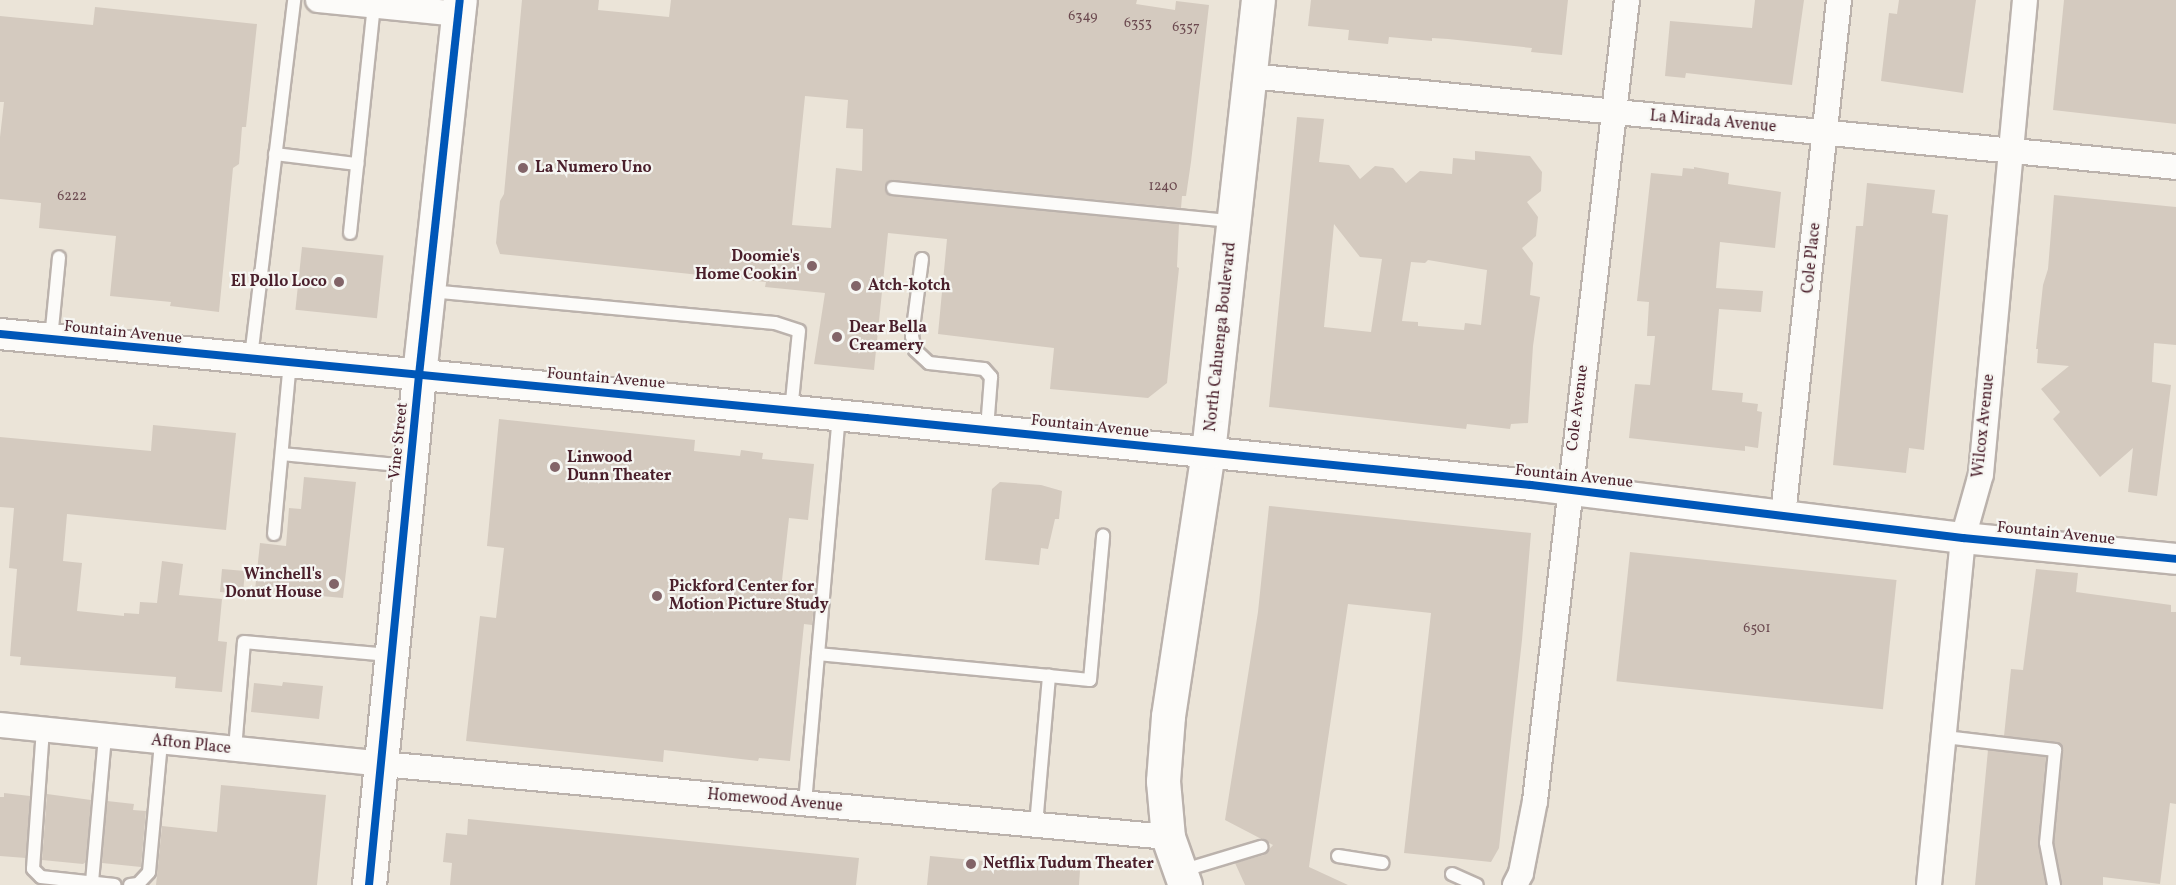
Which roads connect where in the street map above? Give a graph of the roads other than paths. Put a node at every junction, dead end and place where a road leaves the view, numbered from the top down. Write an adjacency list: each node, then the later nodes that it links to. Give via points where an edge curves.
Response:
1 (294, 0): 13 (lane)
2 (318, 0): 7 (street)
3 (1258, 0): 9 (main road, North Cahuenga Boulevard)
4 (1627, 0): 10 (street, Cole Avenue)
5 (1839, 0): 11 (street, Cole Place)
6 (2025, 0): 12 (street, Wilcox Avenue)
7 (374, 6): 8 (street); 14 (lane)
8 (459, 7): 21 (main road, Vine Street)
9 (1250, 76): 10 (street, La Mirada Avenue); 17 (main road, North Cahuenga Boulevard)
10 (1614, 111): 11 (street, La Mirada Avenue); 33 (street, Cole Avenue)
11 (1826, 133): 12 (street, La Mirada Avenue); 34 (street, Cole Place)
12 (2011, 150): 15 (street, La Mirada Avenue); 37 (street, Wilcox Avenue, via 1981,474)
13 (275, 154): 14 (lane); 24 (lane)
14 (357, 164): 18 (lane)
15 (2176, 167)
16 (893, 188): 17 (lane)
17 (1234, 222): 30 (main road, North Cahuenga Boulevard)
18 (350, 233)
19 (59, 257): 23 (lane)
20 (922, 259): 29 (lane, via 912,336 915,350 929,363 984,369 991,377)
21 (428, 291): 26 (main road, Vine Street); 27 (lane, via 775,323 799,331)
22 (0, 334): 23 (street, Fountain Avenue)
23 (51, 339): 24 (street, Fountain Avenue)
24 (251, 359): 25 (street, Fountain Avenue)
25 (290, 363): 26 (street, Fountain Avenue); 31 (lane)
26 (419, 375): 27 (street, Fountain Avenue); 32 (main road, Vine Street)
27 (791, 411): 28 (street, Fountain Avenue)
28 (839, 415): 29 (street, Fountain Avenue); 39 (lane)
29 (987, 430): 30 (street, Fountain Avenue)
30 (1208, 452): 33 (street, Fountain Avenue); 51 (main road, North Cahuenga Boulevard, via 1168,716 1164,781)
31 (282, 454): 32 (lane); 35 (lane)
32 (410, 466): 40 (main road, Vine Street)
33 (1569, 489): 34 (street, Fountain Avenue); 62 (street, Cole Avenue, via 1535,801 1521,873)
34 (1783, 515): 37 (street, Fountain Avenue)
35 (274, 534)
36 (1103, 536): 41 (lane, via 1090,680)
37 (1963, 538): 38 (street, Fountain Avenue); 45 (street, Wilcox Avenue)
38 (2176, 559)
39 (818, 654): 41 (lane); 49 (lane)
40 (392, 655): 47 (lane, via 244,642); 48 (main road, Vine Street)
41 (1049, 676): 50 (lane)
42 (0, 725): 43 (street, Afton Place)
43 (43, 729): 44 (street, Afton Place); 57 (lane, via 33,869 41,877)
44 (105, 736): 46 (street, Afton Place); 57 (lane)
45 (1945, 737): 63 (street, Wilcox Avenue); 64 (lane, via 2055,750 2046,843)
46 (161, 742): 47 (street, Afton Place); 59 (lane, via 149,872 138,884)
47 (235, 750): 48 (street, Afton Place)
48 (381, 764): 49 (street, Homewood Avenue); 60 (main road, Vine Street)
49 (805, 803): 50 (street, Homewood Avenue)
50 (1035, 825): 51 (street, Homewood Avenue)
51 (1168, 837): 56 (main road, North Cahuenga Boulevard)
52 (1261, 847): 56 (lane)
53 (1338, 856): 54 (lane)
54 (1382, 863)
55 (1452, 874): 61 (lane)
56 (1181, 880)
57 (92, 882): 58 (lane)
58 (114, 885)
59 (130, 885)
60 (369, 885)
61 (1477, 885)
62 (1515, 885)
63 (1929, 885)
64 (2054, 885)

